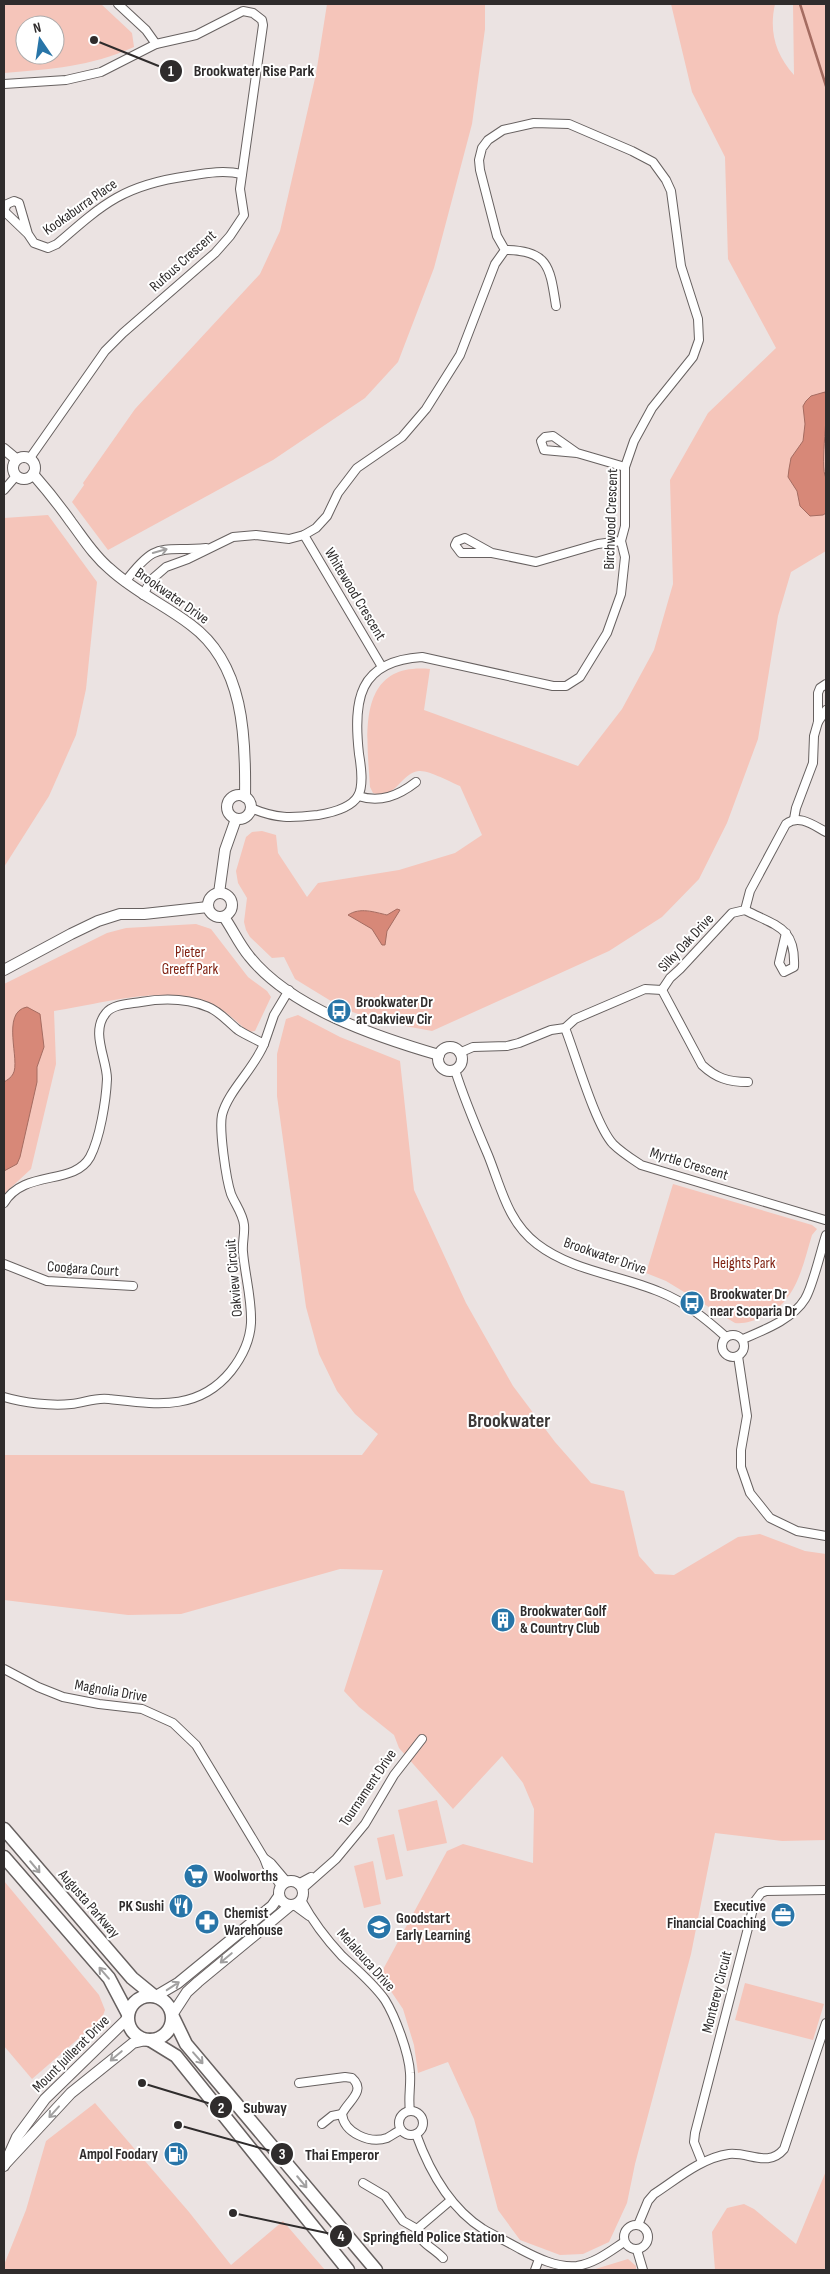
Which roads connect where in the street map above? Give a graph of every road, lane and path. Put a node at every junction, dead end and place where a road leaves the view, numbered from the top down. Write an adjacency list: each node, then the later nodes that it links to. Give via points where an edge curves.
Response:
1 (118, 4): 2 (street)
2 (156, 44): 3 (street, via 101,72 66,80); 4 (street, Rufous Crescent, via 196,35 242,11 259,17 263,33)
3 (4, 84)
4 (242, 174): 5 (street, Kookaburra Place, via 222,171 157,180 132,189 101,206 48,248 34,244); 10 (street, Rufous Crescent, via 240,198 244,215 241,222 215,253 105,351)
5 (28, 234)
6 (505, 250): 7 (street, via 534,253 542,260 552,280); 12 (street, Birchwood Crescent, via 497,236 479,160 488,140 503,130 534,123 569,124 653,162 666,180 671,191 681,266 698,319 699,340 693,357 652,408 634,441); 16 (street, via 495,264 460,354 426,409 402,437 357,468 338,493 327,516)
7 (556, 306)
8 (4, 449): 11 (street)
9 (576, 453): 12 (street)
10 (30, 458): 11 (street); 13 (street, via 35,467)
11 (16, 459): 14 (street, via 12,466)
12 (625, 467): 17 (street, Birchwood Crescent, via 625,526)
13 (33, 474): 14 (street, via 27,479); 20 (street, Brookwater Drive, via 94,554)
14 (16, 476): 15 (street)
15 (4, 490)
16 (304, 535): 18 (street, via 288,539 233,536); 22 (street, Whitewood Crescent)
17 (621, 541): 19 (street, via 598,544 536,562); 22 (street, Birchwood Crescent, via 625,557 621,594 608,633 573,683 553,686 422,657 400,658)
18 (210, 548): 20 (street, one-way to 18, via 146,557 159,550); 21 (street, via 158,572)
19 (492, 553)
20 (125, 582): 21 (street, Brookwater Drive)
21 (144, 595): 28 (street, Brookwater Drive, via 194,627 211,642 224,662 240,711)
22 (382, 667): 27 (street, Birchwood Crescent, via 363,689 358,702 356,718 361,782)
23 (826, 684): 25 (street, via 818,693)
24 (826, 710): 25 (street)
25 (818, 722): 31 (street, via 813,763)
26 (416, 782): 27 (street, via 402,793 376,800)
27 (358, 796): 29 (street, via 347,806 328,814 295,818 275,817)
28 (245, 797): 29 (street); 30 (street, via 237,795 228,802 228,813)
29 (251, 808): 30 (street, via 247,815)
30 (236, 819): 33 (street, via 225,850)
31 (794, 819): 32 (street); 35 (street, via 786,824 750,891)
32 (826, 832)
33 (219, 893): 34 (street, via 212,896); 36 (street, via 228,895 232,902 232,910)
34 (208, 907): 36 (street, via 215,916); 38 (street, via 120,914 71,934)
35 (745, 910): 37 (street); 40 (street, Silky Oak Drive, via 732,913)
36 (224, 917): 39 (street, via 248,956)
37 (786, 933)
38 (4, 970)
39 (289, 990): 42 (street, Oakview Circuit, via 274,1015); 44 (street, via 341,1021)
40 (662, 990): 41 (street, Silky Oak Drive, via 646,989 575,1019); 46 (street, via 702,1064 712,1074 729,1082)
41 (565, 1028): 43 (street, Silky Oak Drive, via 507,1046 473,1047); 48 (street, Myrtle Crescent, via 602,1126 612,1143 627,1156 641,1165)
42 (264, 1044): 47 (street, via 238,1030 210,1008 194,1002 152,1000 111,1008 101,1019 99,1030 107,1078 104,1113 90,1157 81,1168 26,1184 9,1195); 56 (street, Oakview Circuit, via 222,1115 228,1180 244,1226 242,1252 250,1301 249,1339 237,1364 208,1392 170,1403 138,1404 93,1399 59,1404)
43 (459, 1053): 44 (street, via 450,1048); 45 (street, via 461,1064)
44 (438, 1055): 45 (street, via 442,1068)
45 (455, 1070): 53 (street, Brookwater Drive, via 504,1202 536,1244 564,1260 660,1292 704,1317)
46 (748, 1082)
47 (4, 1203)
48 (826, 1219): 49 (street)
49 (826, 1228)
50 (826, 1235): 54 (street, via 805,1299 782,1320)
51 (4, 1264): 52 (street, Coogara Court, via 47,1281)
52 (133, 1286)
53 (726, 1337): 54 (street, via 736,1334); 55 (street, via 722,1343 723,1350 727,1356)
54 (743, 1339): 55 (street, via 744,1348)
55 (738, 1356): 57 (street, via 747,1416 741,1467 750,1493 770,1518 797,1531)
56 (4, 1397)
57 (826, 1536)
58 (4, 1669): 63 (street, Magnolia Drive, via 63,1697 142,1709 173,1723 196,1745 267,1866)
59 (422, 1739): 63 (street, Tournament Drive, via 394,1775 365,1824 336,1859)
60 (4, 1829): 64 (main road, Augusta Parkway, one-way to 64, via 132,1978)
61 (4, 1857): 65 (main road, one-way to 61, via 109,1978)
62 (826, 1890): 75 (street, Monterey Circuit, via 766,1891 754,1901 695,2132 694,2142)
63 (292, 1893): 64 (street, Tournament Drive, one-way to 63, via 178,1983); 66 (street, Tournament Drive, one-way to 66, via 187,1992); 70 (street, Melaleuca Drive, via 330,1943 386,2001 410,2072)
64 (155, 1996): 65 (main road, via 134,2002); 66 (main road, via 167,2003)
65 (128, 2016): 68 (main road, via 136,2035); 76 (street, Mount Juillerat Drive, via 45,2099 17,2137)
66 (172, 2016): 68 (main road, via 172,2024 163,2036); 86 (main road, one-way to 86, via 186,2044)
67 (826, 2023): 75 (street, via 784,2149 779,2155 763,2158 730,2154)
68 (148, 2040): 76 (street, Mount Juillerat Drive, one-way to 76, via 134,2043 71,2093); 85 (main road, via 176,2056)
69 (299, 2083): 71 (street, via 345,2077 355,2080 357,2092)
70 (410, 2111): 73 (street, via 400,2118); 74 (street, via 423,2121)
71 (342, 2114): 72 (street, via 332,2116); 73 (street, via 347,2126 366,2138 387,2138)
72 (322, 2124)
73 (401, 2130): 74 (street, via 406,2134)
74 (416, 2134): 78 (street, via 424,2155)
75 (702, 2162): 79 (street, via 654,2194)
76 (4, 2165)
77 (363, 2183): 80 (street, via 385,2196 404,2221)
78 (451, 2200): 80 (street); 84 (street, via 482,2228)
79 (638, 2224): 81 (street, via 625,2231); 82 (street, via 646,2231 648,2239)
80 (416, 2229): 83 (street, via 423,2243 434,2248)
81 (624, 2242): 82 (street); 84 (street, via 596,2261 577,2266)
82 (637, 2250): 88 (street)
83 (443, 2258)
84 (538, 2259): 87 (street)
85 (348, 2270)
86 (376, 2270)
87 (535, 2270)
88 (643, 2270)

